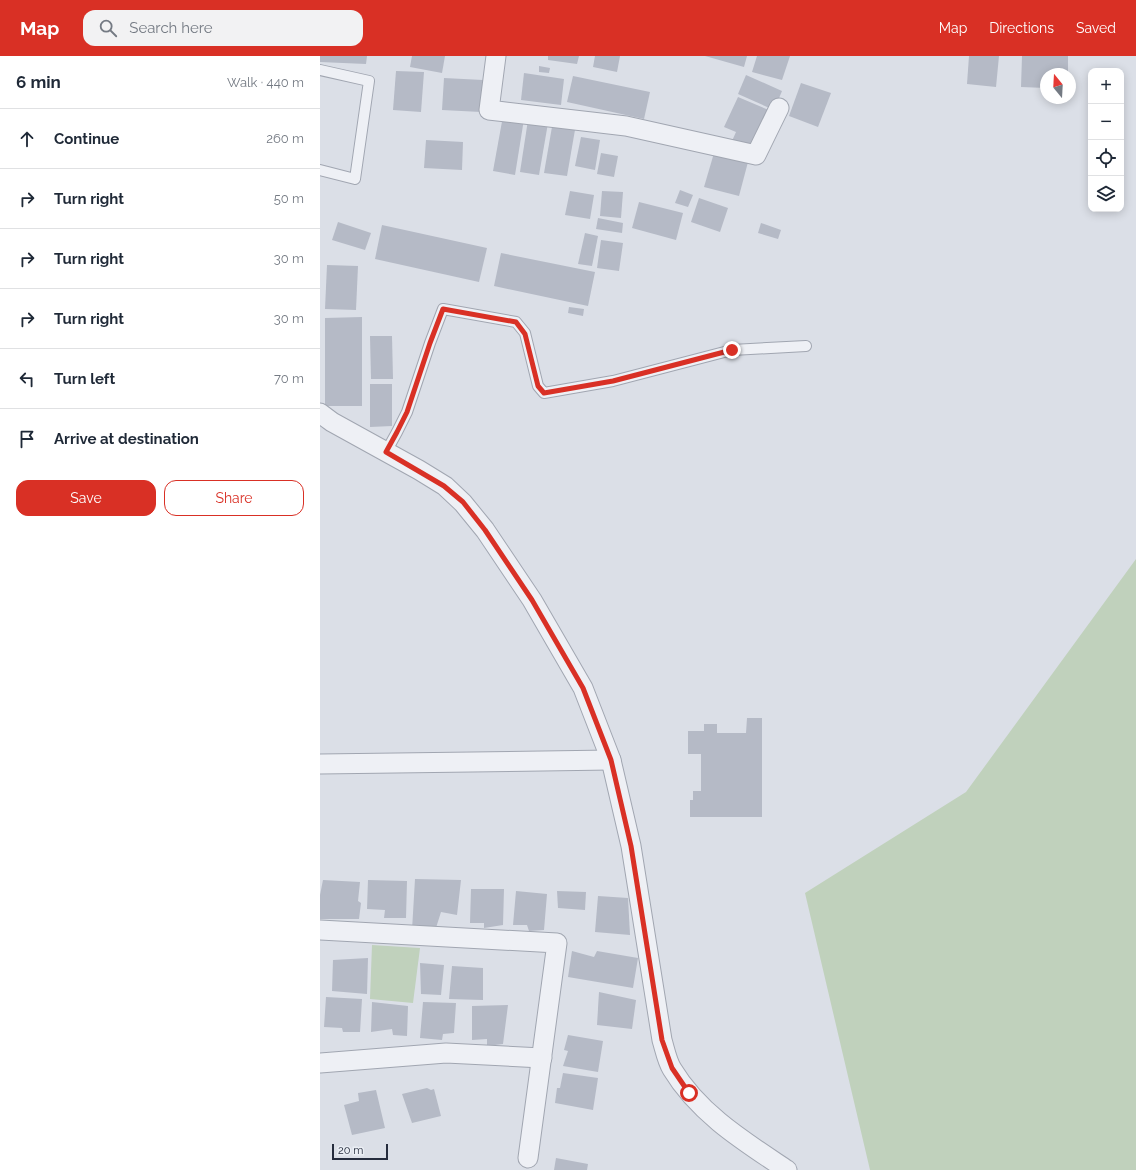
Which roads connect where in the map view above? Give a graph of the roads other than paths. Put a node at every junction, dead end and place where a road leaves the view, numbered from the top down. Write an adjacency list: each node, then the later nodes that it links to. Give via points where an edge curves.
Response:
1 (496, 56): 3 (street, via 489,110 626,126 756,155)
2 (320, 70): 4 (lane, via 368,81 355,179)
3 (779, 108)
4 (320, 170)
5 (806, 346): 7 (lane, via 732,350 613,381 544,393 538,386 525,334 516,322 443,309 407,412)
6 (320, 413): 7 (street)
7 (386, 452): 8 (street, via 444,486 463,502 485,530 532,600 583,688)
8 (611, 760): 9 (street); 14 (street, via 631,846 662,1040 672,1068 689,1093 726,1129)
9 (320, 764)
10 (320, 930): 11 (street, via 557,943)
11 (542, 1058): 12 (street, via 446,1053); 13 (street)
12 (320, 1063)
13 (528, 1158)
14 (787, 1170)

